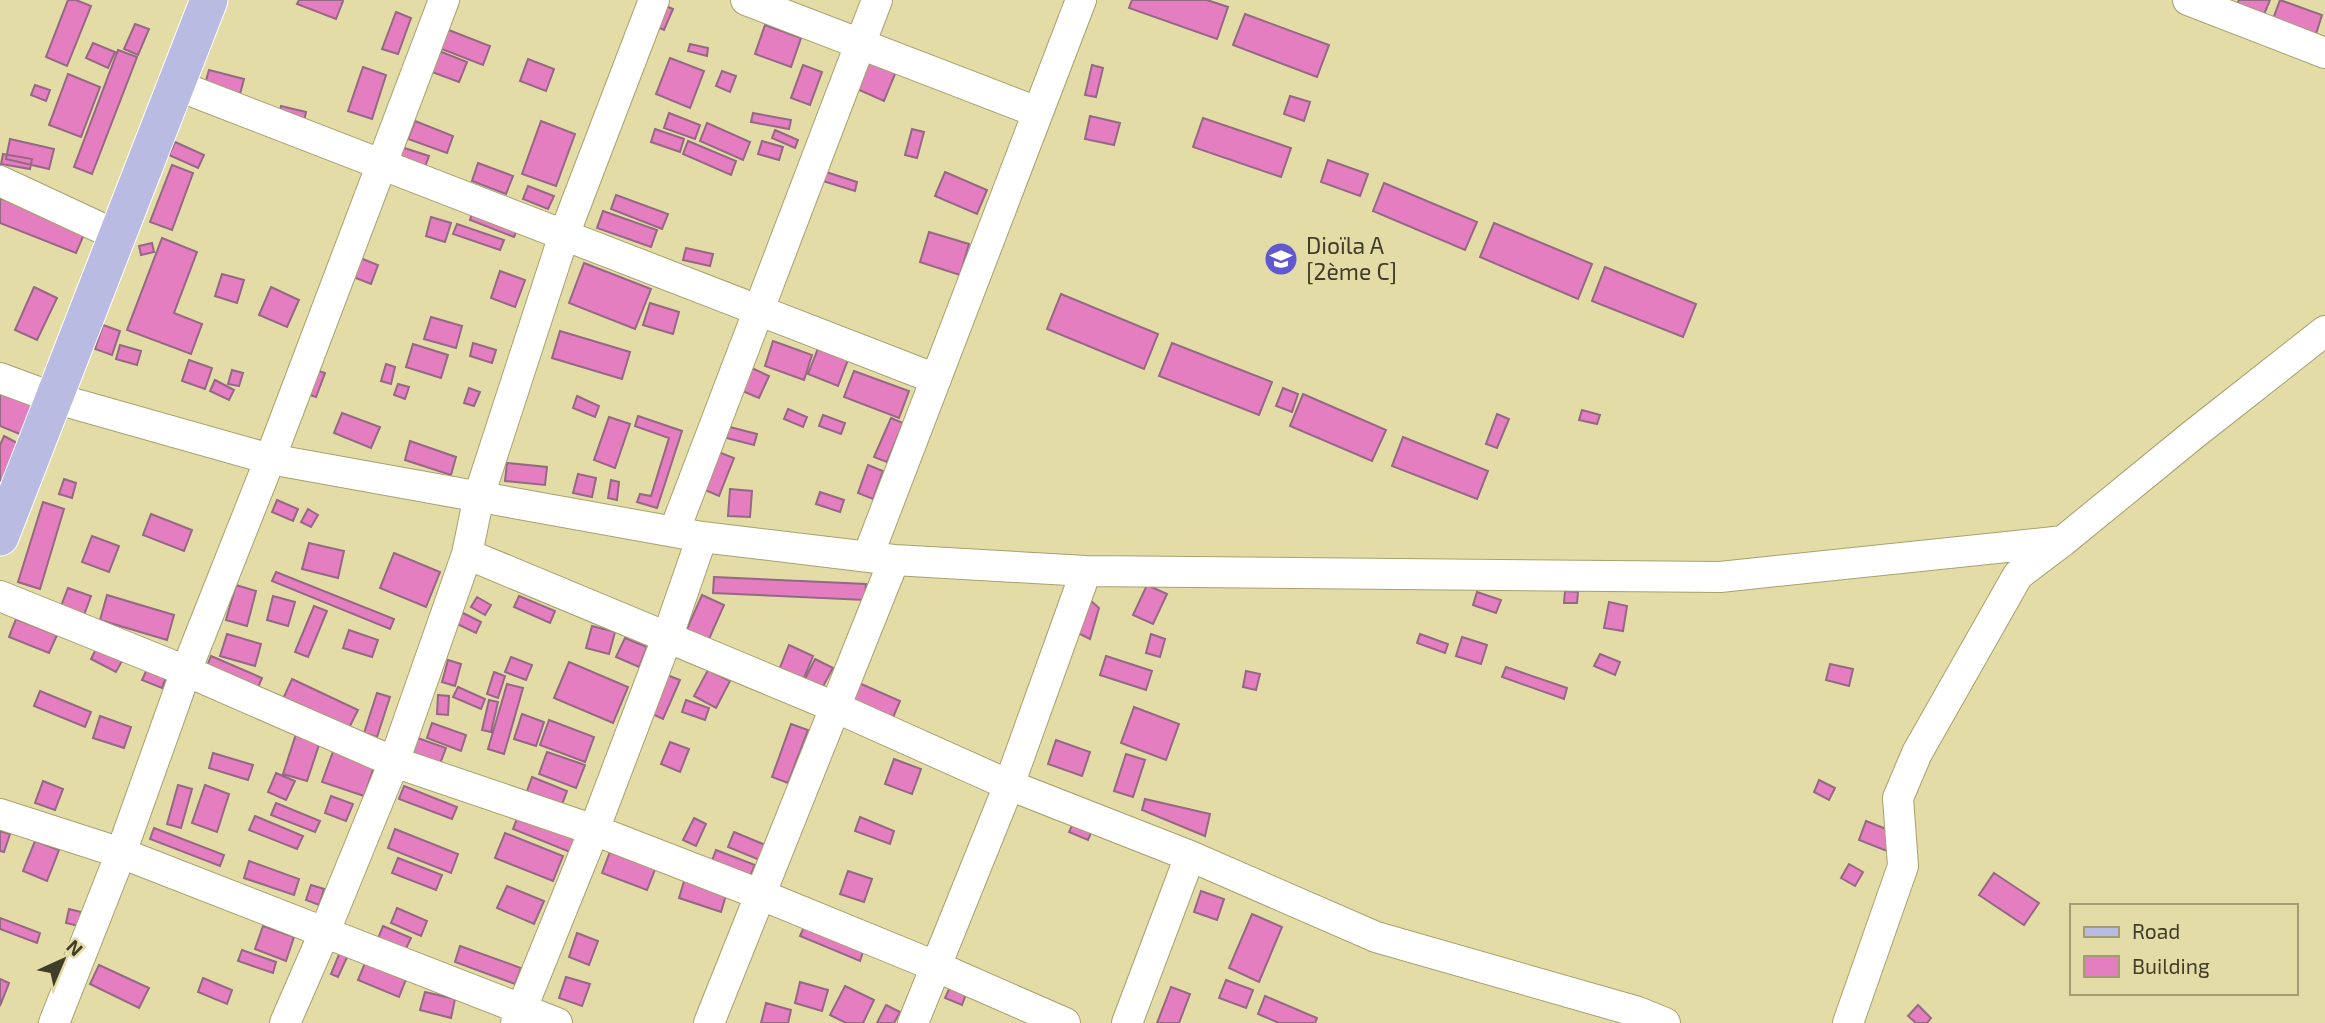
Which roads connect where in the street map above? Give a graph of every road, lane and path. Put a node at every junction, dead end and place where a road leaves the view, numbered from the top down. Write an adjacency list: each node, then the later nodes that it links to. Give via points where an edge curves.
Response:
1 (209, 0): 10 (main road)
2 (444, 0): 12 (street)
3 (654, 0): 15 (street)
4 (746, 0): 8 (street)
5 (877, 0): 8 (street)
6 (1081, 0): 11 (street)
7 (2188, 0): 9 (street)
8 (860, 44): 11 (street); 16 (street)
9 (2325, 53)
10 (176, 85): 12 (street); 14 (main road)
11 (1037, 112): 19 (street)
12 (382, 165): 15 (street); 21 (street)
13 (0, 181): 14 (street)
14 (116, 235): 20 (main road)
15 (564, 235): 16 (street); 22 (street)
16 (759, 310): 19 (street); 23 (street)
17 (2325, 331): 25 (street)
18 (0, 378): 20 (street)
19 (936, 379): 27 (street)
20 (54, 398): 21 (street); 24 (main road)
21 (270, 459): 22 (street); 31 (street)
22 (479, 496): 23 (street); 26 (street)
23 (688, 535): 27 (street); 30 (street)
24 (0, 537)
25 (2063, 541): 28 (street, via 1720,577); 51 (street, via 2018,575 1917,752 1898,798 1903,866)
26 (467, 554): 30 (street); 33 (street)
27 (881, 558): 28 (street); 32 (street)
28 (1086, 571): 34 (street)
29 (0, 596): 31 (street)
30 (667, 638): 32 (street); 36 (street)
31 (186, 671): 33 (street); 37 (street)
32 (837, 708): 34 (street); 39 (street)
33 (394, 762): 36 (street); 40 (street)
34 (1009, 785): 38 (street); 41 (street)
35 (0, 814): 37 (street)
36 (594, 830): 39 (street); 42 (street)
37 (121, 853): 40 (street); 43 (street)
38 (1190, 856): 49 (street); 50 (street, via 1376,937)
39 (760, 894): 41 (street); 46 (street)
40 (325, 932): 42 (street); 44 (street)
41 (935, 965): 47 (street); 48 (street)
42 (519, 1016): 45 (street)
43 (54, 1023)
44 (285, 1023)
45 (557, 1023)
46 (709, 1023)
47 (913, 1023)
48 (1065, 1023)
49 (1127, 1023)
50 (1665, 1023)
51 (1848, 1023)

